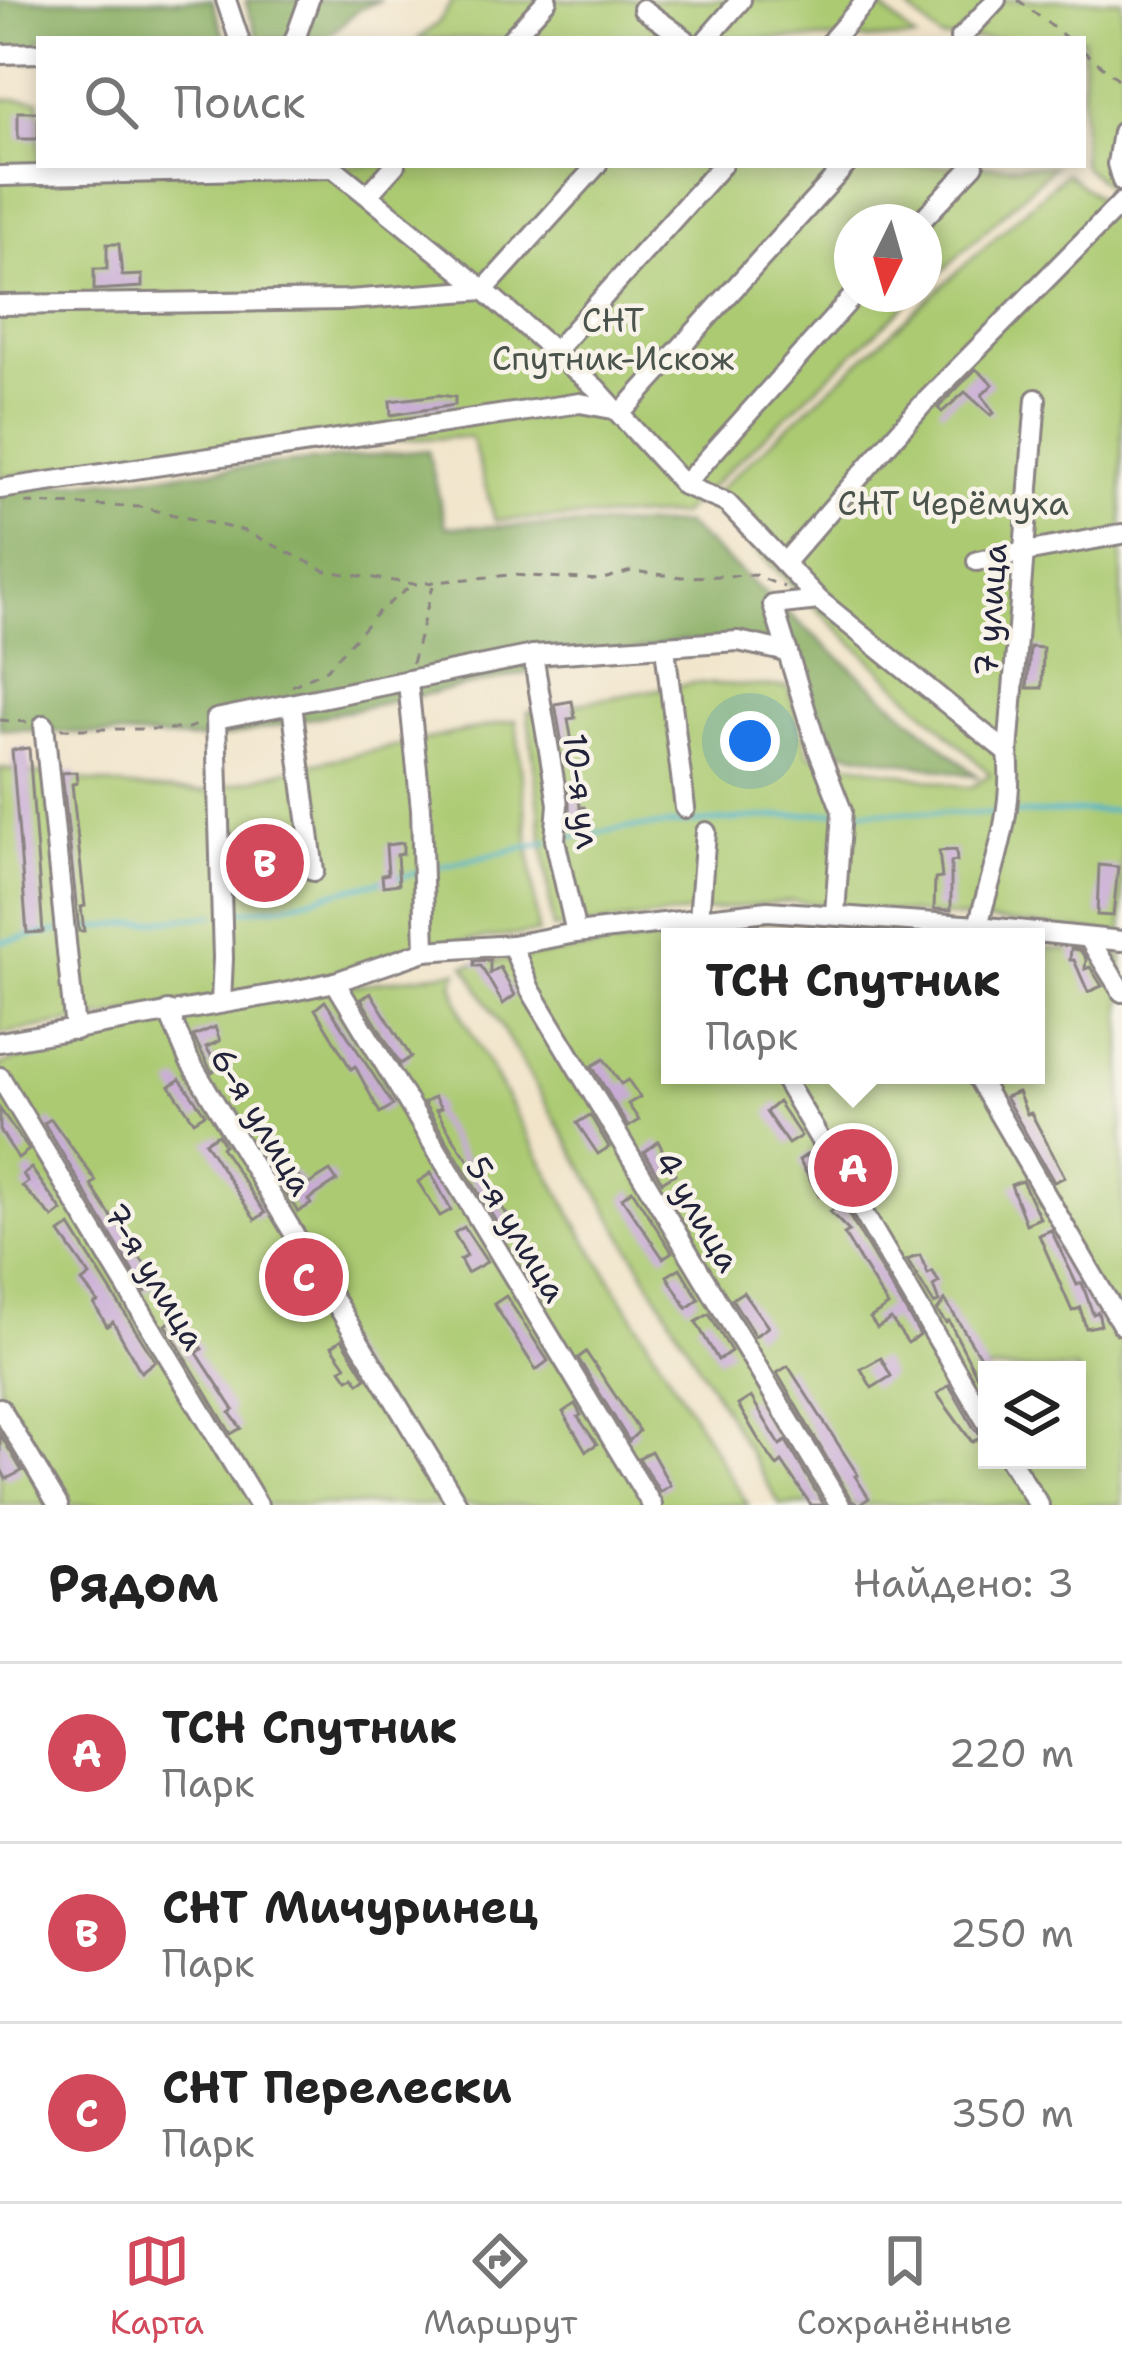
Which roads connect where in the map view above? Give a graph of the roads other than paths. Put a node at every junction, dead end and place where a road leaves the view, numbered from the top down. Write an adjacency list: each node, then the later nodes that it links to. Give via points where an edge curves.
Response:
1 (226, 0): 8 (street)
2 (309, 0): 9 (street)
3 (547, 0): 10 (street)
4 (741, 0): 12 (street)
5 (867, 0): 13 (street)
6 (995, 0): 14 (street)
7 (643, 8): 11 (street)
8 (237, 36)
9 (296, 36)
10 (514, 36)
11 (681, 36)
12 (710, 36)
13 (836, 36)
14 (963, 36)
15 (36, 53): 16 (street)
16 (0, 54)
17 (1122, 132): 26 (street)
18 (294, 168): 25 (street)
19 (332, 168): 27 (street)
20 (392, 168): 27 (street)
21 (594, 168): 30 (street)
22 (719, 168): 33 (street)
23 (843, 168): 35 (street)
24 (971, 168): 29 (street)
25 (0, 176)
26 (1122, 181)
27 (368, 195): 30 (street)
28 (1122, 202): 41 (street, via 922,405)
29 (937, 204)
30 (484, 290): 31 (street); 33 (street)
31 (0, 305)
32 (839, 312): 36 (street)
33 (554, 352): 35 (street)
34 (1036, 399): 39 (street, 7 улица)
35 (620, 411): 36 (street); 37 (street, via 580,403)
36 (685, 485): 41 (street, via 727,503)
37 (0, 489)
38 (1122, 534): 39 (street)
39 (1024, 550): 40 (street); 49 (street, 7 улица)
40 (977, 561)
41 (784, 563): 42 (street)
42 (819, 600): 44 (street, via 773,605); 49 (street)
43 (665, 648): 44 (street, via 738,641); 45 (street); 50 (street)
44 (788, 652): 53 (street, via 842,811)
45 (533, 655): 46 (street); 59 (street, 10-я ул, via 558,804 555,840)
46 (407, 683): 47 (street); 64 (street)
47 (289, 697): 52 (street); 67 (street, via 216,719)
48 (44, 725): 69 (street)
49 (1008, 753): 54 (street, 7 улица, via 1006,814)
50 (685, 808)
51 (706, 832): 55 (street)
52 (314, 871)
53 (835, 914): 55 (street, via 768,911); 56 (street)
54 (978, 926): 56 (street); 57 (street)
55 (702, 928)
56 (899, 928)
57 (995, 928)
58 (661, 930): 59 (street)
59 (576, 933): 63 (street)
60 (1045, 934): 61 (street)
61 (1090, 939): 62 (street); 66 (street)
62 (1122, 941)
63 (512, 945): 64 (street); 82 (street, 4 улица, via 530,989)
64 (425, 951): 65 (street)
65 (334, 982): 67 (street); 81 (street, 5-я улица)
66 (1122, 992)
67 (221, 1003): 68 (street)
68 (168, 1011): 69 (street); 80 (street, 6-я улица, via 189,1060)
69 (75, 1030): 70 (street)
70 (0, 1042)
71 (0, 1077): 79 (street, 7-я улица)
72 (787, 1084): 76 (street)
73 (981, 1084): 74 (street)
74 (1122, 1325)
75 (0, 1408): 78 (street)
76 (978, 1408)
77 (1016, 1469): 83 (street)
78 (58, 1505)
79 (258, 1505)
80 (458, 1505)
81 (652, 1505)
82 (840, 1505)
83 (1039, 1505)

